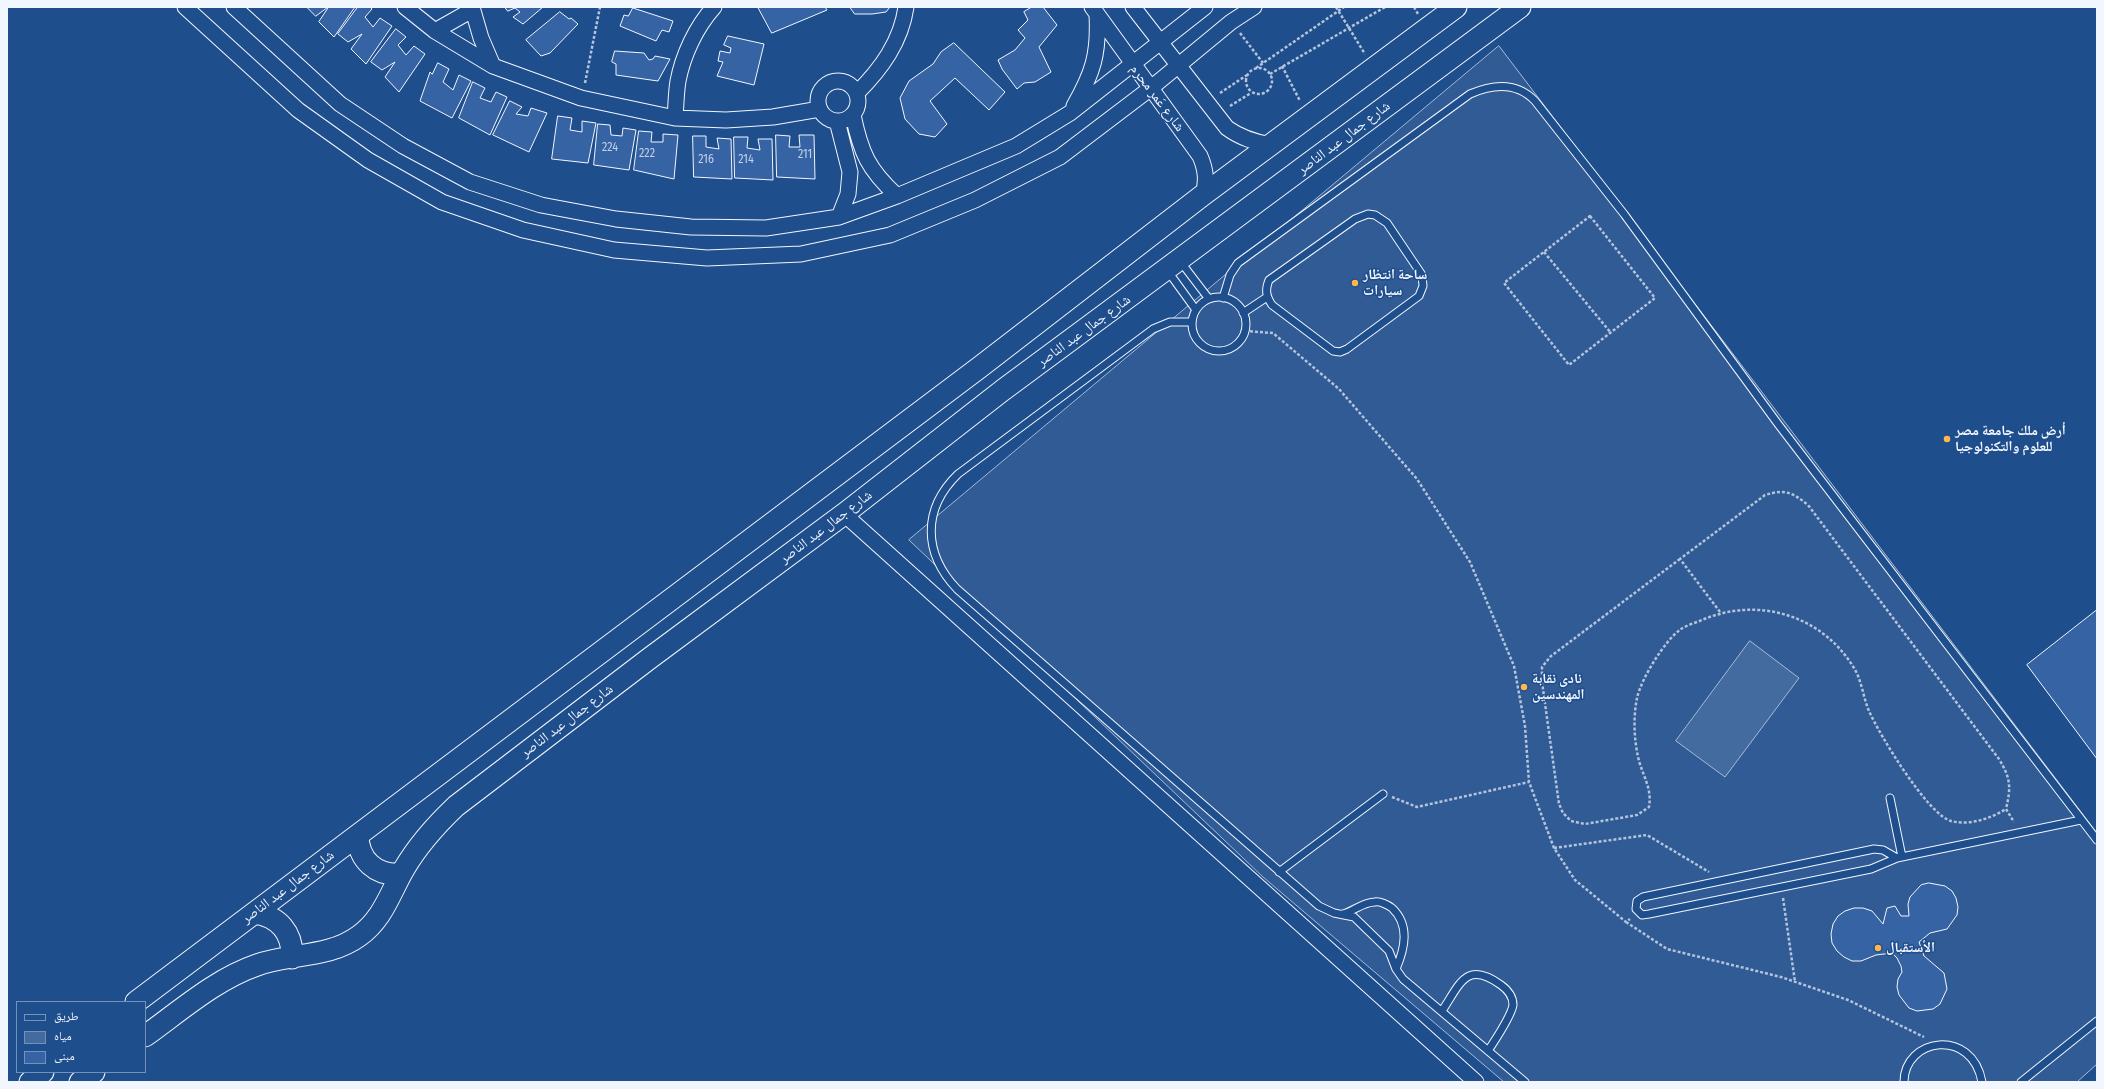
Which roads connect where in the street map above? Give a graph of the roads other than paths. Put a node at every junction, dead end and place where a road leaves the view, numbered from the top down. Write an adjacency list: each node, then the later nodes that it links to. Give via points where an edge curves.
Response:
1 (185, 7): 18 (street, via 298,110 368,160 442,202 523,230 614,250 707,258 801,254 890,235 975,200 1060,157)
2 (234, 7): 28 (street, via 340,104 403,146 470,182 541,205 691,227 766,228)
3 (405, 7): 13 (street)
4 (714, 7): 23 (street, via 707,14 689,46 678,81)
5 (906, 7): 19 (street, via 894,47 878,72)
6 (1133, 7): 14 (street)
7 (1205, 7): 14 (street)
8 (1254, 7): 16 (street)
9 (1456, 7): 25 (main road, شارع جمال عبد الناصر)
10 (1520, 7): 29 (main road, شارع جمال عبد الناصر)
11 (472, 9): 13 (street); 17 (street)
12 (1095, 11): 15 (street, شارع عَمر محرم); 21 (street, via 1098,41 1094,66)
13 (435, 31): 17 (street)
14 (1160, 41): 15 (street); 16 (street)
15 (1132, 65): 18 (street, شارع عَمر محرم); 21 (street)
16 (1178, 65): 18 (street); 25 (street, via 1227,128 1240,137)
17 (492, 66): 23 (street, via 581,98)
18 (1151, 88): 26 (street, شارع عَمر محرم, via 1200,156 1206,170)
19 (857, 93): 20 (street, via 846,82 830,83 819,94); 22 (street, via 858,100)
20 (820, 110): 23 (street, via 726,120); 24 (street, via 830,119)
21 (1070, 113): 27 (street, via 1016,146)
22 (853, 115): 24 (street, via 843,121); 27 (street, via 860,145 868,164 880,181)
23 (675, 118)
24 (837, 121): 28 (street, via 850,172 848,194)
25 (1271, 145): 26 (main road, شارع جمال عبد الناصر)
26 (1203, 195): 36 (main road, شارع جمال عبد الناصر)
27 (897, 196): 28 (street)
28 (839, 217)
29 (1173, 265): 32 (lane); 33 (lane); 37 (main road, شارع جمال عبد الناصر)
30 (1267, 297): 30 (lane, via 1266,288 1269,280 1355,219 1368,214 1375,215 1387,223 1423,280 1419,296 1340,352 1330,349 1272,305); 34 (lane)
31 (1223, 298): 32 (lane); 34 (lane, via 1238,306); 41 (lane, via 1230,275 1238,263 1470,94 1499,86 1524,92 1535,101 1624,214 1778,424)
32 (1209, 299): 33 (lane)
33 (1196, 310): 35 (lane)
34 (1243, 313): 35 (lane, via 1245,331 1236,345 1219,351 1210,350 1196,339 1192,331)
35 (1192, 322): 45 (lane, via 1170,322 1153,329 958,474 947,484 934,510 931,538 939,566 957,589)
36 (980, 367): 37 (main road, via 982,377 989,386); 42 (main road, شارع جمال عبد الناصر)
37 (1003, 390): 38 (main road, شارع جمال عبد الناصر)
38 (844, 514): 46 (main road, شارع جمال عبد الناصر, via 456,806 427,835); 60 (street)
39 (1383, 794): 45 (lane)
40 (1890, 798): 44 (lane)
41 (2081, 820): 43 (lane); 44 (lane)
42 (358, 835): 46 (main road, via 360,851 370,865 384,873); 47 (main road, شارع جمال عبد الناصر)
43 (2097, 840)
44 (1899, 857): 44 (lane, via 1882,850 1866,850 1643,897 1637,901 1636,909 1642,915 1649,914 1871,870)
45 (1279, 872): 48 (lane, via 1319,906)
46 (401, 874): 49 (main road, شارع جمال عبد الناصر, via 380,914 359,936 332,950)
47 (254, 913): 49 (main road, via 270,917 283,927 291,941); 51 (main road, شارع جمال عبد الناصر)
48 (1341, 914): 50 (lane, via 1354,917 1384,946); 50 (lane, via 1376,901 1389,906 1399,915 1404,928 1404,941 1402,956)
49 (292, 958): 54 (main road, شارع جمال عبد الناصر, via 259,964 231,976)
50 (1396, 969): 52 (lane)
51 (137, 1001)
52 (1442, 1011): 55 (lane); 55 (lane, via 1461,982 1473,974 1487,975 1506,988 1512,1000 1511,1010)
53 (2097, 1021): 64 (lane)
54 (146, 1035)
55 (1488, 1051): 61 (lane)
56 (42, 1073): 58 (main road)
57 (93, 1073): 59 (main road)
58 (30, 1082)
59 (80, 1082)
60 (1476, 1082)
61 (1525, 1082)
62 (1904, 1082): 63 (lane, via 1908,1065 1916,1055 1939,1044 1952,1045 1964,1050 1980,1070)
63 (1982, 1082)
64 (2021, 1082)

